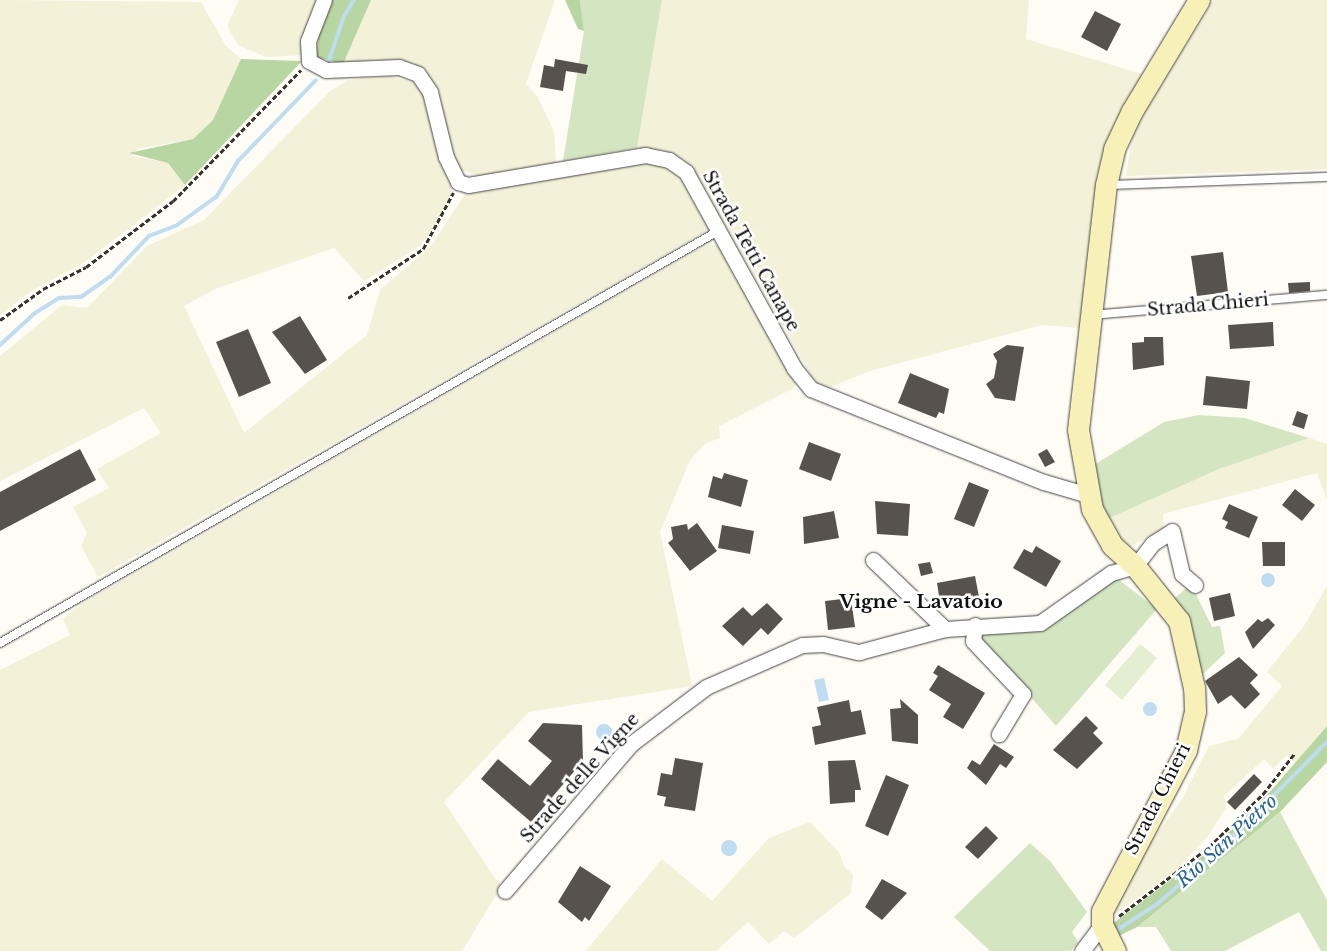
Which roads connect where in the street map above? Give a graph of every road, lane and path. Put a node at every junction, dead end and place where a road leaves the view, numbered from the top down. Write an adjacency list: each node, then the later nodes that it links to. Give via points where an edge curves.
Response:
1 (324, 0): 3 (street, via 308,41)
2 (1199, 0): 6 (main road, Strada Chieri, via 1132,111 1114,149)
3 (319, 67): 5 (street, via 399,67 418,74 430,92 446,157); 11 (path, via 173,201 86,267 44,289)
4 (1327, 177): 6 (lane)
5 (458, 182): 7 (street, Strada Tetti Canape, via 468,185 645,155 669,160 686,172); 9 (path, via 442,222 423,249)
6 (1106, 185): 10 (main road, Strada Chieri)
7 (720, 230): 12 (street, Strada Tetti Canape, via 794,368 811,389 1044,482); 18 (lane)
8 (1327, 295): 10 (lane, Strada Chieri)
9 (348, 298)
10 (1090, 315): 12 (main road, Strada Chieri, via 1078,430)
11 (0, 320)
12 (1088, 495): 14 (main road, Strada Chieri, via 1112,545)
13 (873, 560): 17 (street)
14 (1135, 566): 15 (street, via 1152,543 1172,531 1182,574); 16 (street, Strade delle Vigne, via 1111,573 1052,619 1028,625); 22 (main road, Strada Chieri, via 1179,621 1191,664 1195,711 1186,750 1107,894)
15 (1195, 585)
16 (975, 625): 17 (street, Strade delle Vigne); 19 (street, via 973,641 1023,694)
17 (945, 629): 21 (street, Strade delle Vigne, via 859,652 823,644 802,645 706,687 631,744)
18 (0, 643)
19 (999, 734)
20 (1294, 754): 22 (path, via 1263,794 1209,847 1126,913)
21 (505, 891)
22 (1102, 924): 23 (street, Strada Chieri); 24 (main road)
23 (1082, 951)
24 (1115, 951)

